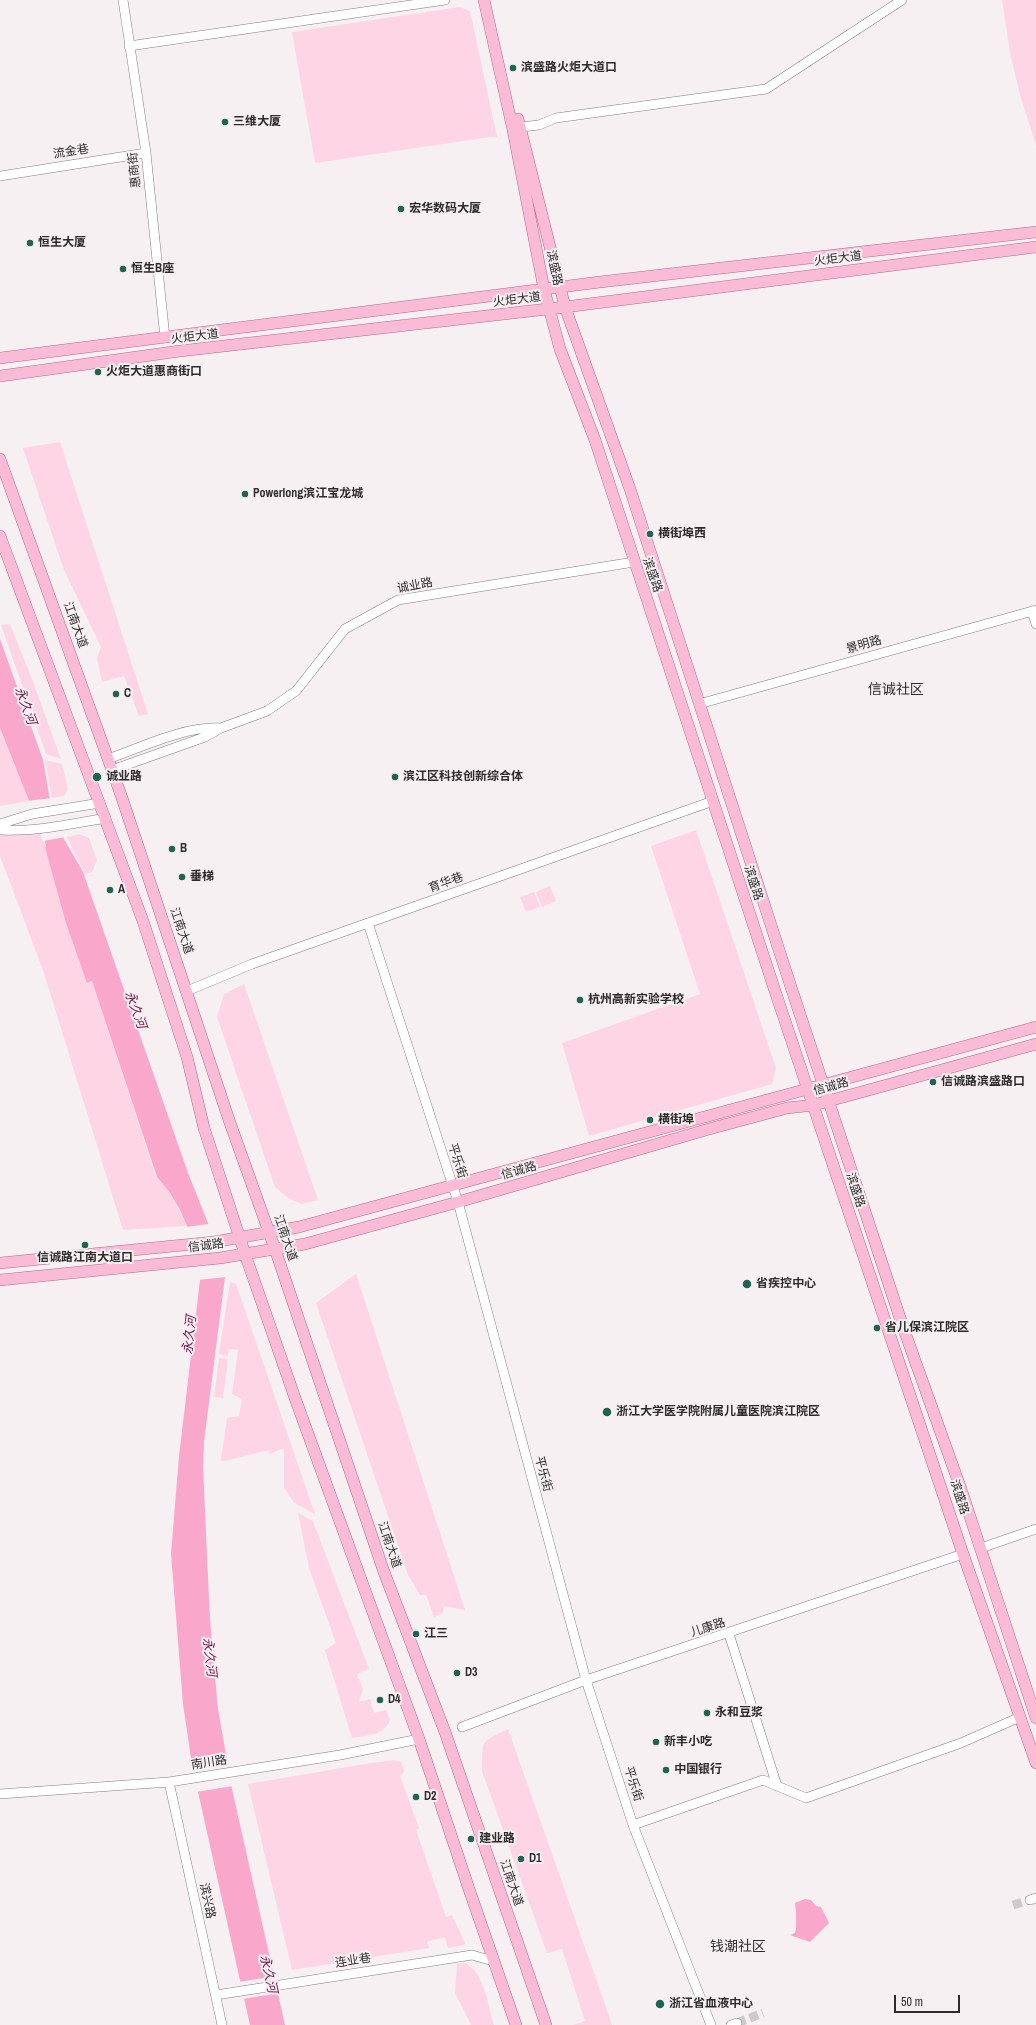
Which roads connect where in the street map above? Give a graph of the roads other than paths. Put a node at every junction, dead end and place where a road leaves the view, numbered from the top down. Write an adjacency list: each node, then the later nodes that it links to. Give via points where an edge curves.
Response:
1 (123, 0): 6 (street, 惠商街)
2 (445, 0): 6 (street)
3 (484, 0): 13 (main road, 滨盛路)
4 (491, 0): 7 (main road, 滨盛路)
5 (902, 0): 7 (street, via 766,90 556,118 539,125)
6 (129, 46): 8 (street, 惠商街)
7 (520, 127): 12 (main road, 滨盛路)
8 (146, 153): 9 (street, 流金巷); 16 (street, 惠商街)
9 (0, 176)
10 (1036, 232): 12 (main road, 火炬大道)
11 (1036, 247): 14 (main road, 火炬大道)
12 (560, 288): 13 (main road, 火炬大道); 14 (main road, 滨盛路)
13 (544, 289): 15 (main road, 滨盛路); 16 (main road, 火炬大道)
14 (565, 308): 15 (main road, 火炬大道); 24 (main road, 滨盛路, via 630,489)
15 (549, 309): 18 (main road, 火炬大道, via 180,351); 21 (main road, 滨盛路, via 560,349 595,440)
16 (165, 338): 17 (main road, 火炬大道)
17 (0, 358)
18 (0, 376)
19 (0, 459): 26 (main road, 江南大道)
20 (0, 536): 29 (main road)
21 (634, 562): 25 (street, 诚业路, via 398,600 345,629 296,691 267,711); 28 (main road, 滨盛路)
22 (1034, 610): 23 (street); 24 (street, 景明路)
23 (1036, 624)
24 (699, 704): 37 (main road, 滨盛路)
25 (220, 728): 26 (street, 诚业路, via 208,727 182,733); 27 (street, 诚业路, via 205,737)
26 (108, 759): 27 (main road, 江南大道)
27 (112, 770): 34 (main road, 江南大道)
28 (713, 800): 33 (street, 育华巷); 38 (main road, 滨盛路)
29 (100, 803): 30 (main road); 31 (street, via 23,816)
30 (106, 818): 32 (street, via 16,831); 44 (main road, via 187,1057 204,1128)
31 (0, 824)
32 (0, 830)
33 (368, 923): 34 (street, 育华巷, via 252,964); 41 (street, 平乐街)
34 (187, 991): 43 (main road, 江南大道)
35 (1036, 1027): 37 (main road, 信诚路)
36 (1036, 1044): 39 (main road, 信诚路)
37 (824, 1085): 38 (main road, 信诚路); 39 (main road, 滨盛路)
38 (808, 1089): 40 (main road, 滨盛路); 41 (main road, 信诚路)
39 (829, 1101): 40 (main road, 信诚路); 50 (main road, 滨盛路, via 903,1327)
40 (814, 1105): 42 (main road, 信诚路, via 787,1108 709,1129); 51 (main road, 滨盛路)
41 (452, 1184): 42 (street, 平乐街); 43 (main road, 信诚路, via 299,1227)
42 (458, 1202): 45 (main road, 信诚路, via 305,1244); 53 (street, 平乐街)
43 (269, 1232): 44 (main road, 信诚路); 45 (main road, 江南大道)
44 (240, 1238): 46 (main road); 47 (main road, 信诚路)
45 (275, 1249): 46 (main road, 信诚路); 67 (main road, 江南大道, via 384,1572 445,1732)
46 (245, 1254): 48 (main road, 信诚路); 57 (main road)
47 (0, 1263)
48 (0, 1280)
49 (1036, 1529): 50 (street)
50 (981, 1548): 55 (main road, 滨盛路)
51 (963, 1554): 52 (street, 儿康路); 54 (main road, 滨盛路)
52 (729, 1634): 53 (street, 儿康路); 60 (street)
53 (586, 1680): 56 (street, 儿康路); 62 (street, 平乐街)
54 (1020, 1717): 58 (main road, 滨盛路); 60 (street, via 961,1743 806,1798)
55 (1036, 1718)
56 (462, 1727)
57 (420, 1740): 59 (street, 南川路); 63 (main road)
58 (1036, 1763)
59 (169, 1782): 61 (street, 南川路); 64 (street, 滨兴路)
60 (777, 1786): 62 (street, via 763,1780)
61 (0, 1794)
62 (633, 1826): 68 (street, 平乐街)
63 (493, 1961): 64 (street, 连业巷, via 472,1955); 66 (main road)
64 (216, 1995): 65 (street, 滨兴路)
65 (222, 2025)
66 (516, 2025)
67 (546, 2025)
68 (711, 2025)

